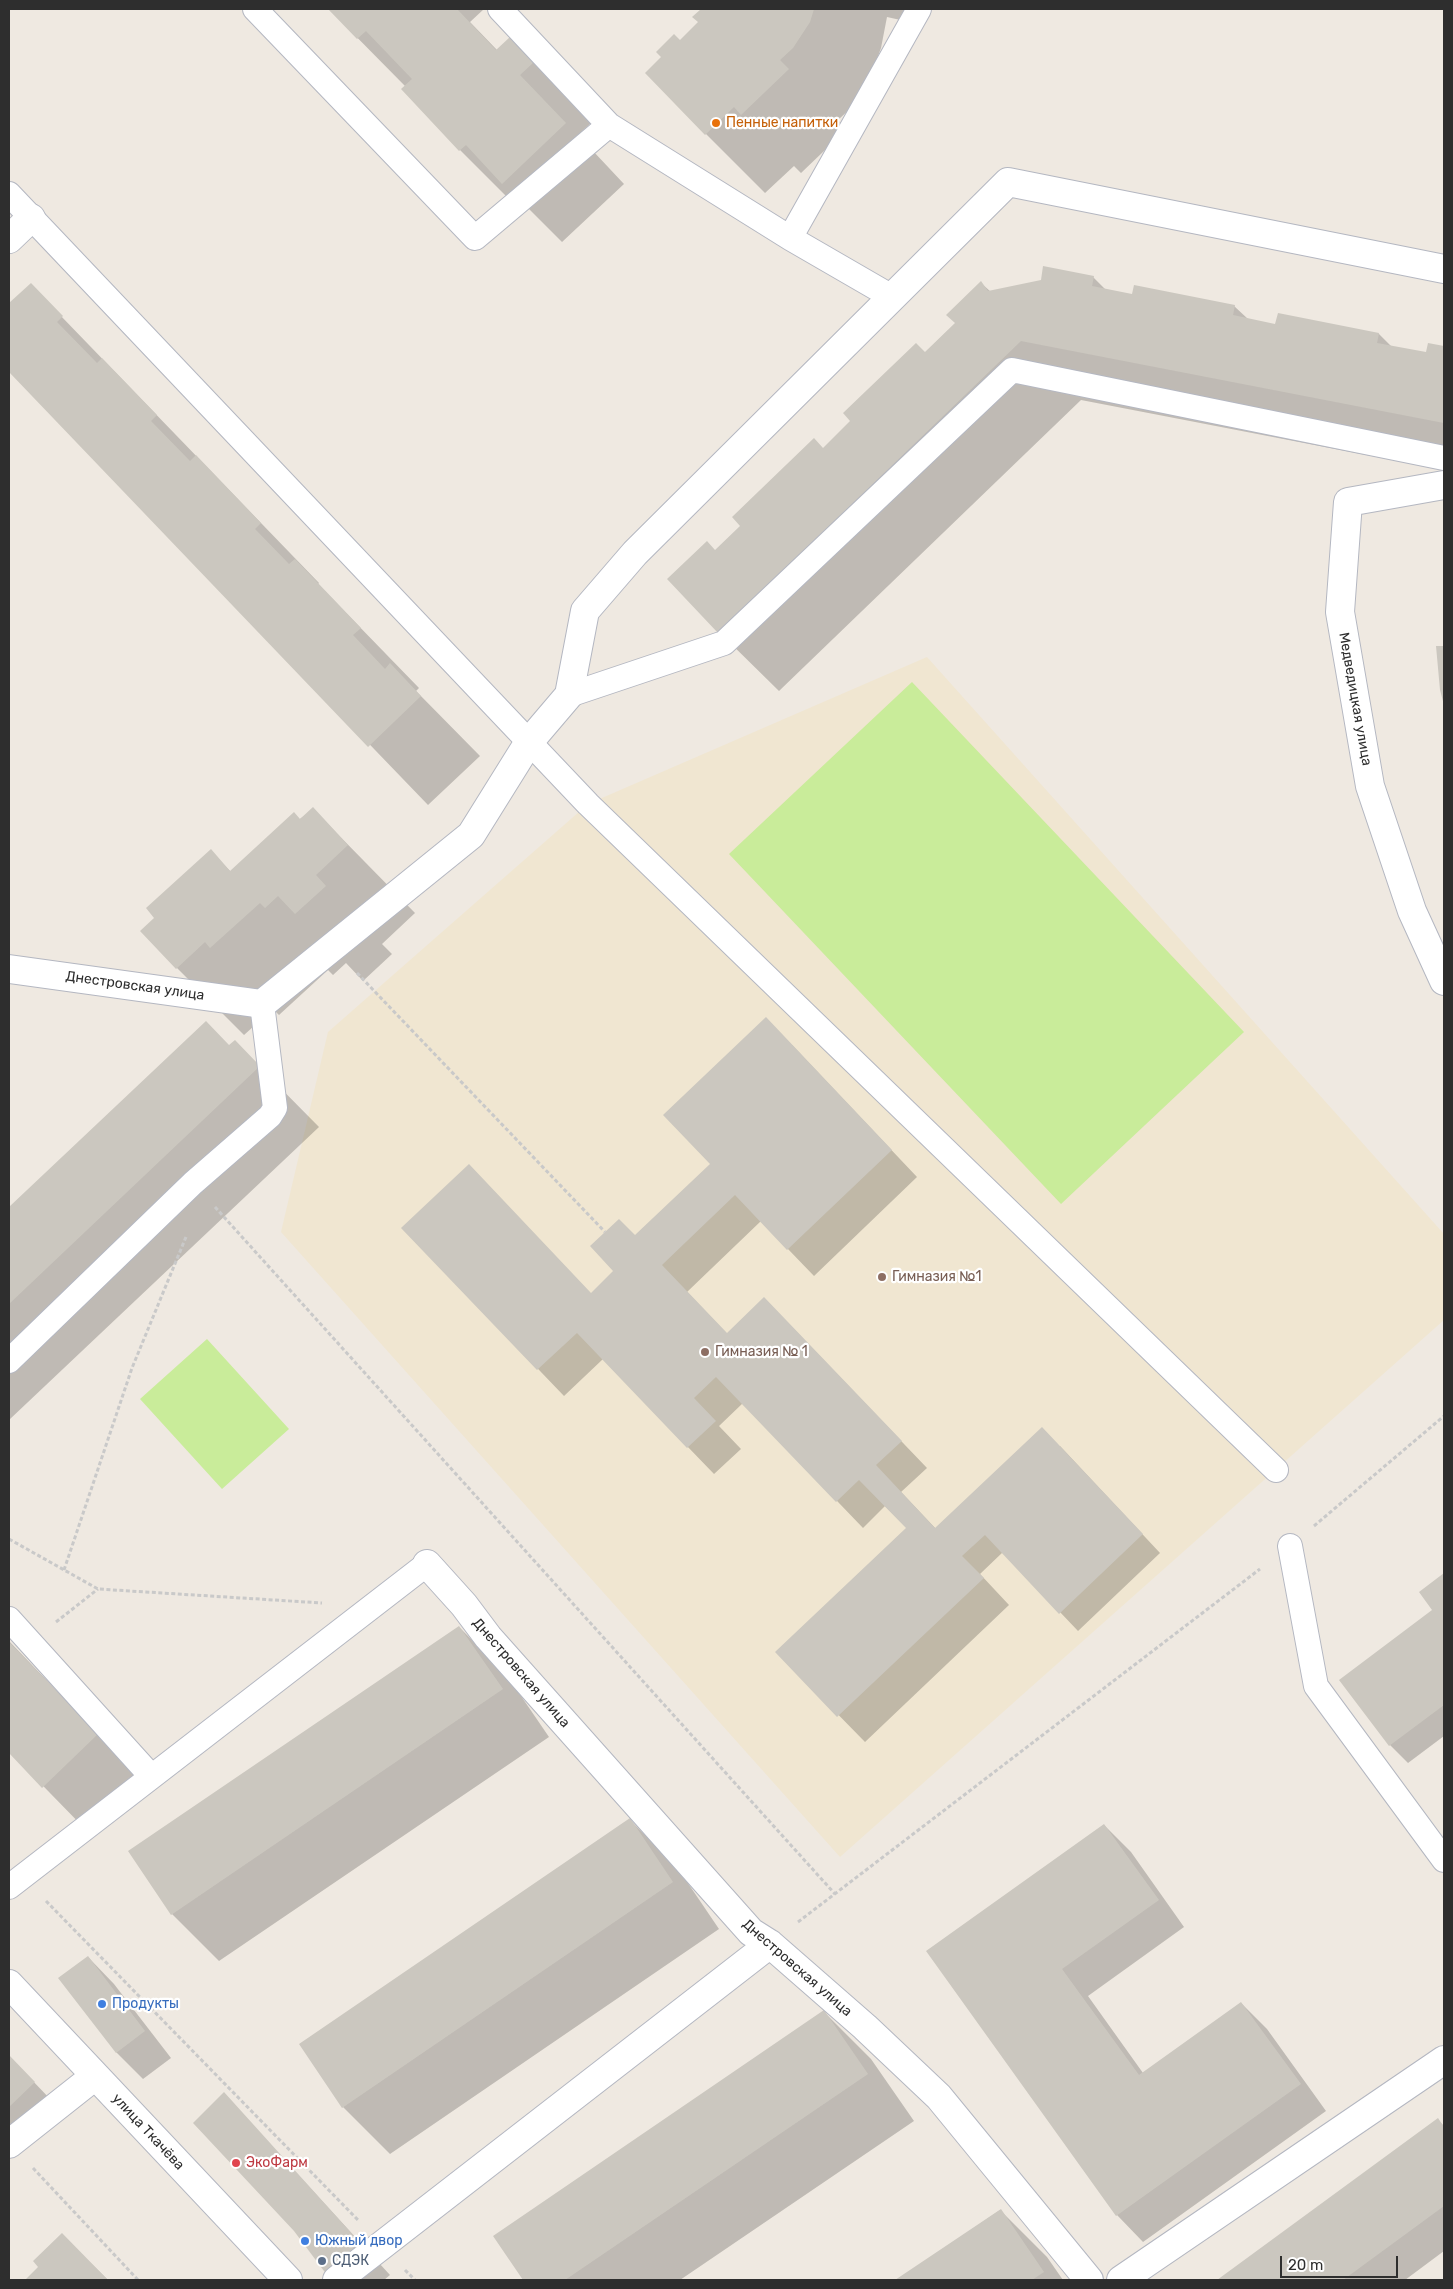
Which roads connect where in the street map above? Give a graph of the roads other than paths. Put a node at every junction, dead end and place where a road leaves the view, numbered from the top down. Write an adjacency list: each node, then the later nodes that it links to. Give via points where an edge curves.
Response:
1 (255, 9): 4 (lane, via 475,238)
2 (500, 9): 4 (lane)
3 (919, 9): 7 (lane)
4 (608, 125): 7 (lane)
5 (9, 194): 6 (lane)
6 (31, 218): 8 (street); 14 (lane)
7 (790, 238): 10 (lane)
8 (9, 239)
9 (1444, 269): 10 (street, via 1008,182)
10 (892, 297): 13 (street, via 635,553 585,611)
11 (1444, 458): 13 (lane, via 1012,370 724,643)
12 (1444, 485): 16 (street, Медведицкая улица, via 1348,502 1340,612 1370,786 1412,911)
13 (569, 695): 14 (street)
14 (529, 742): 17 (street, via 471,835); 19 (lane, via 595,811)
15 (9, 969): 17 (street, Днестровская улица)
16 (1444, 981)
17 (262, 1004): 18 (lane, via 275,1108 270,1116 193,1182)
18 (9, 1361)
19 (1276, 1470)
20 (1290, 1546): 24 (lane, via 1316,1686)
21 (427, 1564): 23 (lane); 26 (street, Днестровская улица, via 494,1645 751,1932)
22 (9, 1619): 23 (lane)
23 (151, 1776): 25 (lane)
24 (1444, 1860)
25 (15, 1882)
26 (770, 1944): 32 (street); 33 (street, Днестровская улица, via 939,2097)
27 (9, 1984): 29 (street, улица Ткачёва)
28 (1444, 2060): 34 (street)
29 (95, 2076): 30 (street); 31 (street, улица Ткачёва)
30 (9, 2144)
31 (288, 2280)
32 (337, 2280)
33 (1090, 2280)
34 (1121, 2280)

